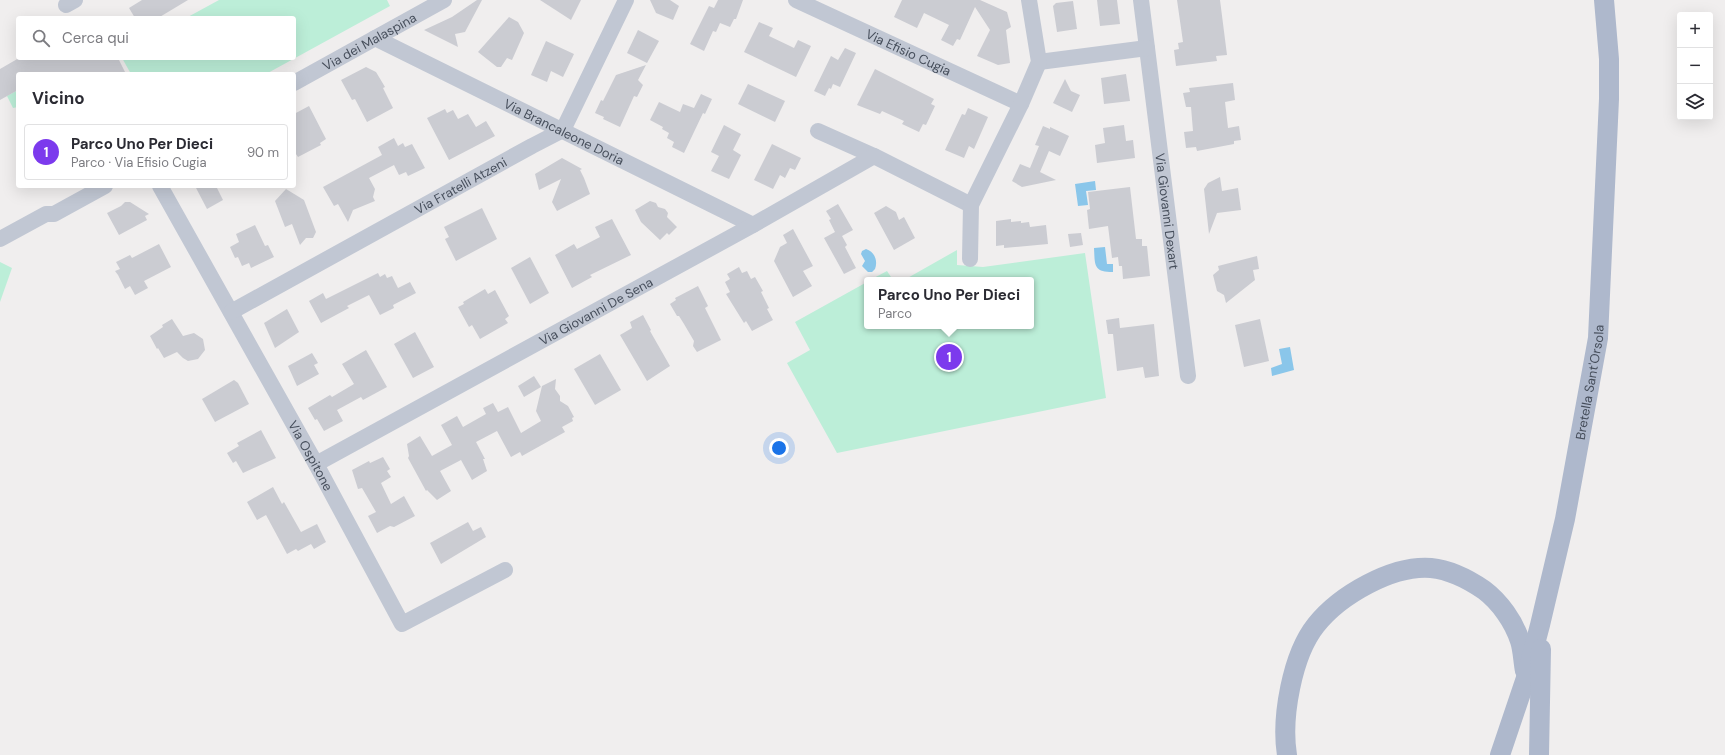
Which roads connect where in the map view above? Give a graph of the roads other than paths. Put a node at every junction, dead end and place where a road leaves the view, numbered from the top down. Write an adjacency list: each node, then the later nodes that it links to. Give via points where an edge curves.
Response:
1 (444, 0): 7 (street, Via dei Malaspina)
2 (626, 0): 12 (street)
3 (796, 0): 11 (street, Via Efisio Cugia)
4 (1029, 0): 9 (street)
5 (1141, 0): 8 (street, Via Giovanni Dexart)
6 (1604, 0): 25 (main road, Bretella Sant'Orsola, via 1609,59 1598,338 1565,519)
7 (375, 38): 10 (street, Via dei Malaspina); 12 (street, Via Brancaleone Doria)
8 (1147, 48): 9 (street); 22 (street, Via Giovanni Dexart)
9 (1039, 62): 11 (street)
10 (296, 82)
11 (1021, 104): 17 (street)
12 (563, 130): 18 (street, Via Brancaleone Doria); 21 (street, Via Fratelli Atzeni)
13 (818, 131): 14 (street)
14 (874, 156): 17 (street); 18 (street, Via Giovanni De Sena)
15 (101, 188): 19 (street)
16 (161, 188): 21 (street, Via Ospitone)
17 (971, 205): 20 (street)
18 (754, 225): 23 (street, Via Giovanni De Sena)
19 (0, 239)
20 (970, 258)
21 (231, 312): 23 (street, Via Ospitone)
22 (1188, 376)
23 (316, 464): 24 (street, Via Ospitone, via 402,624)
24 (505, 570)
25 (1540, 625): 26 (main road, Bretella Sant'Orsola); 29 (main road)
26 (1526, 678): 27 (main road, via 1520,641 1511,621 1490,595 1472,582 1452,573 1431,568 1410,570 1382,578 1358,589 1336,604 1315,626 1303,649 1290,685 1286,718); 28 (main road, Bretella Sant'Orsola)
27 (1287, 755)
28 (1500, 755)
29 (1539, 755)

